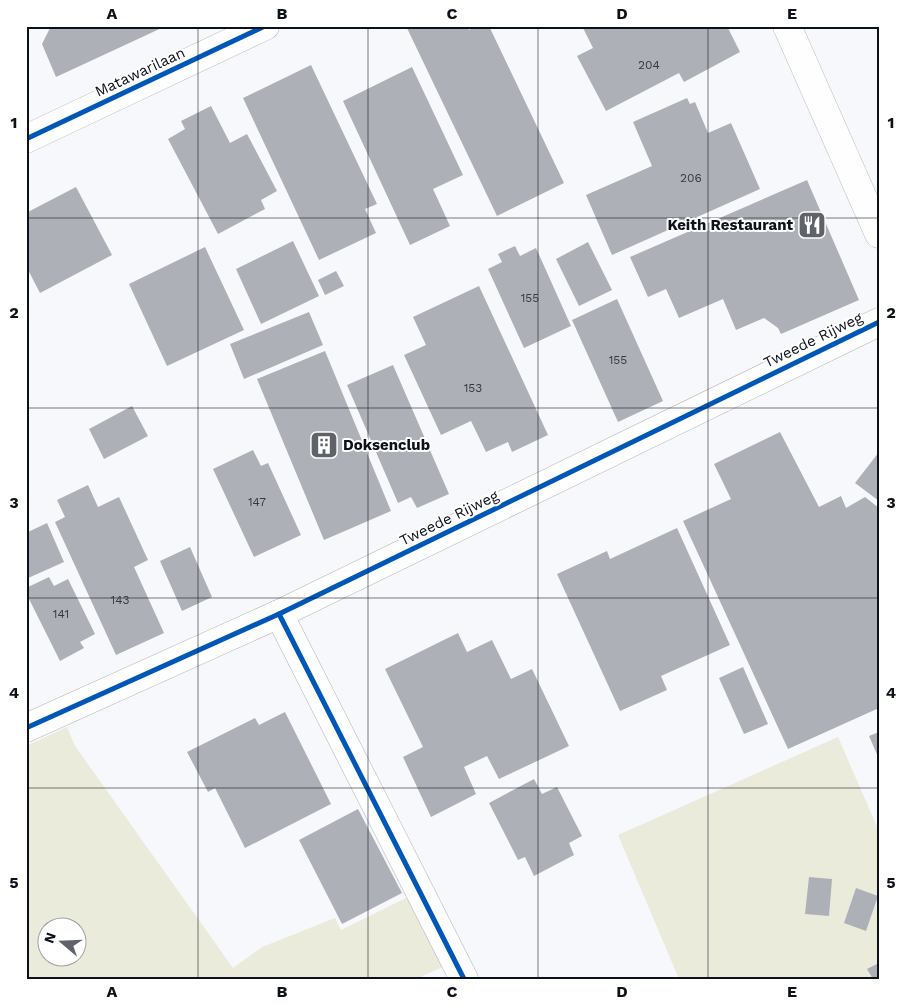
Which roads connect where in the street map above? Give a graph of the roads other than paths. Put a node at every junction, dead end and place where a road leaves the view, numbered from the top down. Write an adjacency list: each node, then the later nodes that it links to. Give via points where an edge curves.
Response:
1 (264, 26): 3 (street, Matawarilaan)
2 (787, 26): 4 (street)
3 (26, 139)
4 (879, 234)
5 (879, 322): 6 (street, Tweede Rijweg)
6 (279, 614): 7 (street, Tweede Rijweg); 8 (street)
7 (26, 728)
8 (464, 979)

